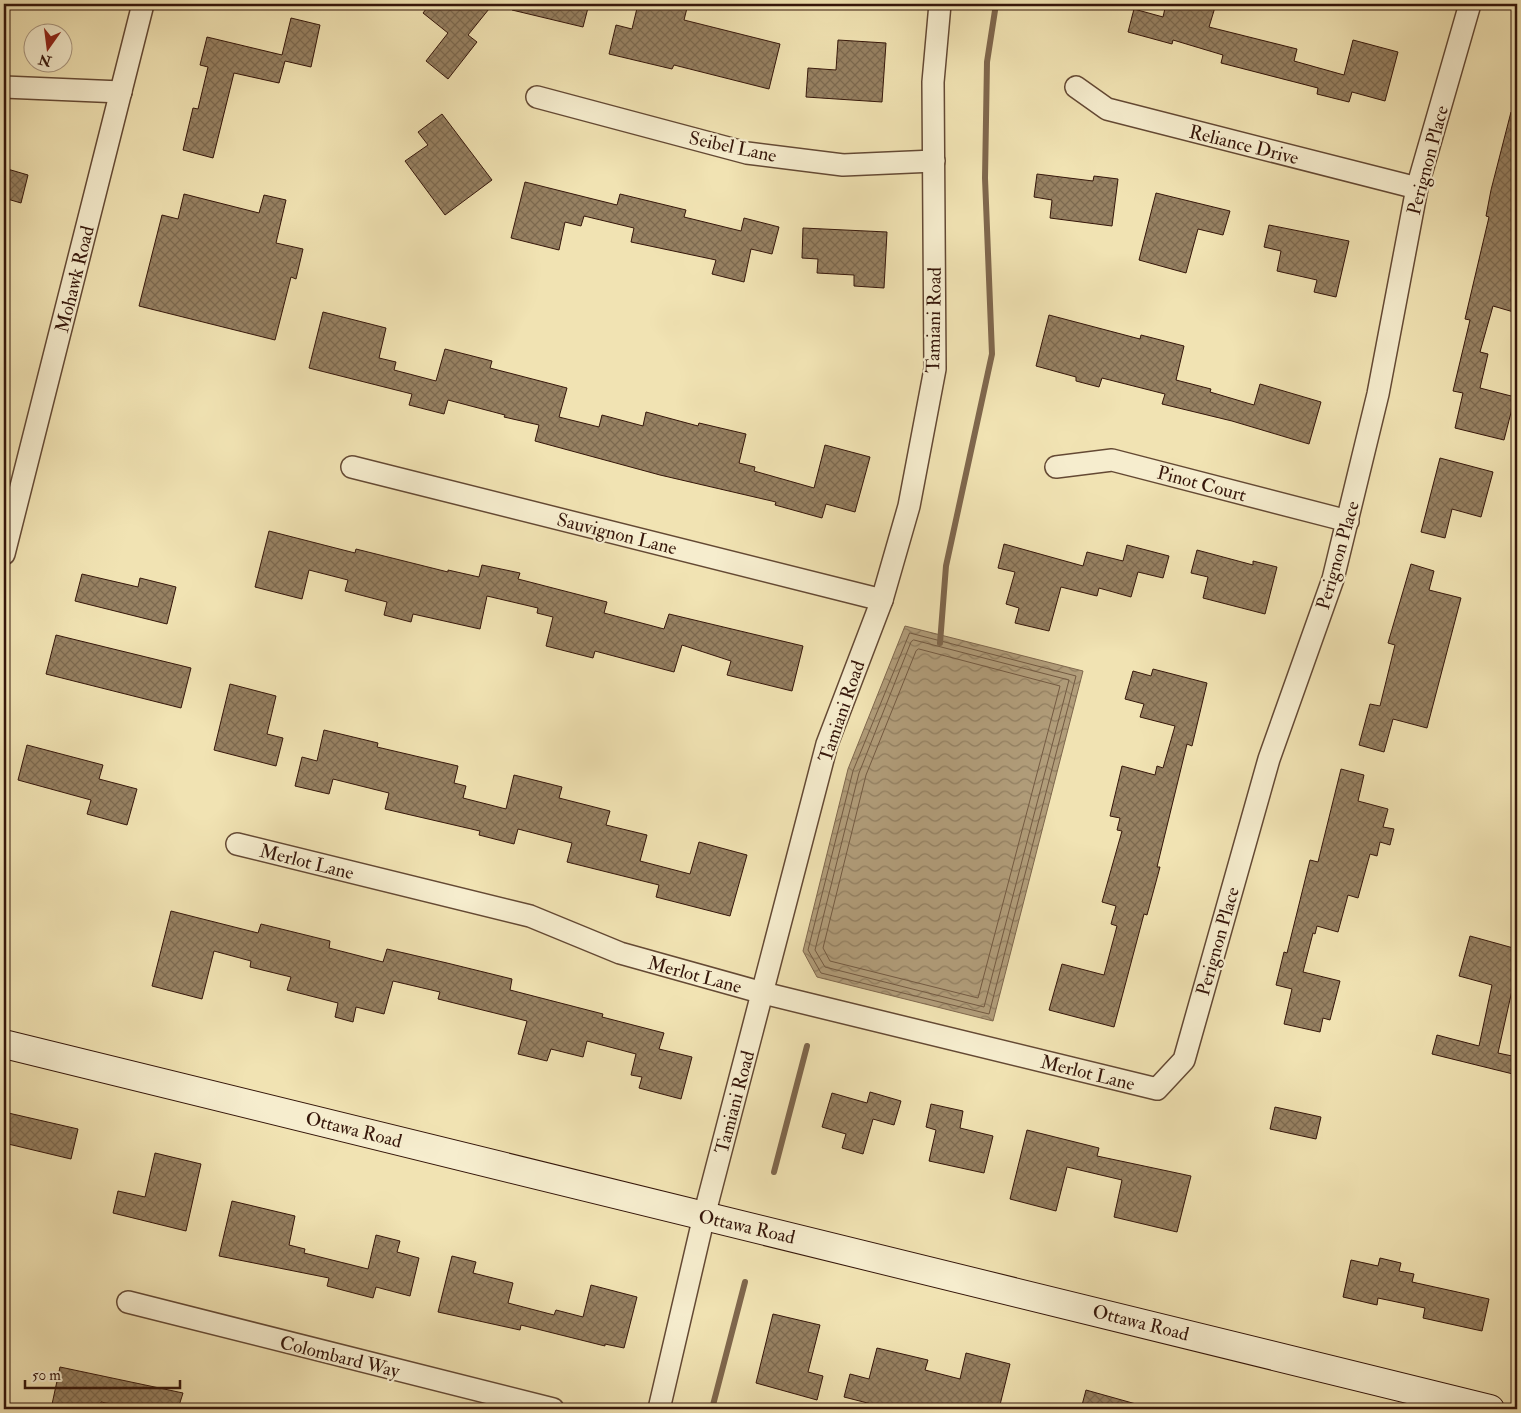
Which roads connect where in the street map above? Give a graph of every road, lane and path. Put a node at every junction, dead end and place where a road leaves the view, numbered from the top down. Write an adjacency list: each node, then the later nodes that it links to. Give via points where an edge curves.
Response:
1 (143, 4): 6 (street, Mohawk Road)
2 (940, 4): 8 (street, Tamiani Road, via 933,82)
3 (1470, 4): 9 (street, Perignon Place)
4 (4, 87): 6 (street)
5 (1076, 88): 9 (street, Reliance Drive, via 1106,109)
6 (121, 92): 13 (street, Mohawk Road)
7 (537, 97): 8 (street, Seibel Lane, via 747,153 843,165)
8 (934, 162): 14 (street, Tamiani Road, via 935,369 909,506)
9 (1417, 188): 12 (street, Perignon Place, via 1378,394)
10 (352, 467): 14 (street, Sauvignon Lane)
11 (1056, 467): 12 (street, Pinot Court, via 1112,460)
12 (1348, 521): 18 (street, Perignon Place, via 1333,579 1269,759 1184,1060)
13 (4, 554)
14 (882, 600): 16 (street, Tamiani Road, via 827,744)
15 (237, 844): 16 (street, Merlot Lane, via 530,916 620,953)
16 (763, 993): 18 (street, Merlot Lane); 19 (street, Tamiani Road)
17 (4, 1044): 19 (street, Ottawa Road)
18 (1157, 1089)
19 (704, 1216): 22 (street, Tamiani Road); 23 (street, Ottawa Road)
20 (128, 1302): 21 (street, Colombard Way)
21 (553, 1409)
22 (659, 1409)
23 (1490, 1409)

